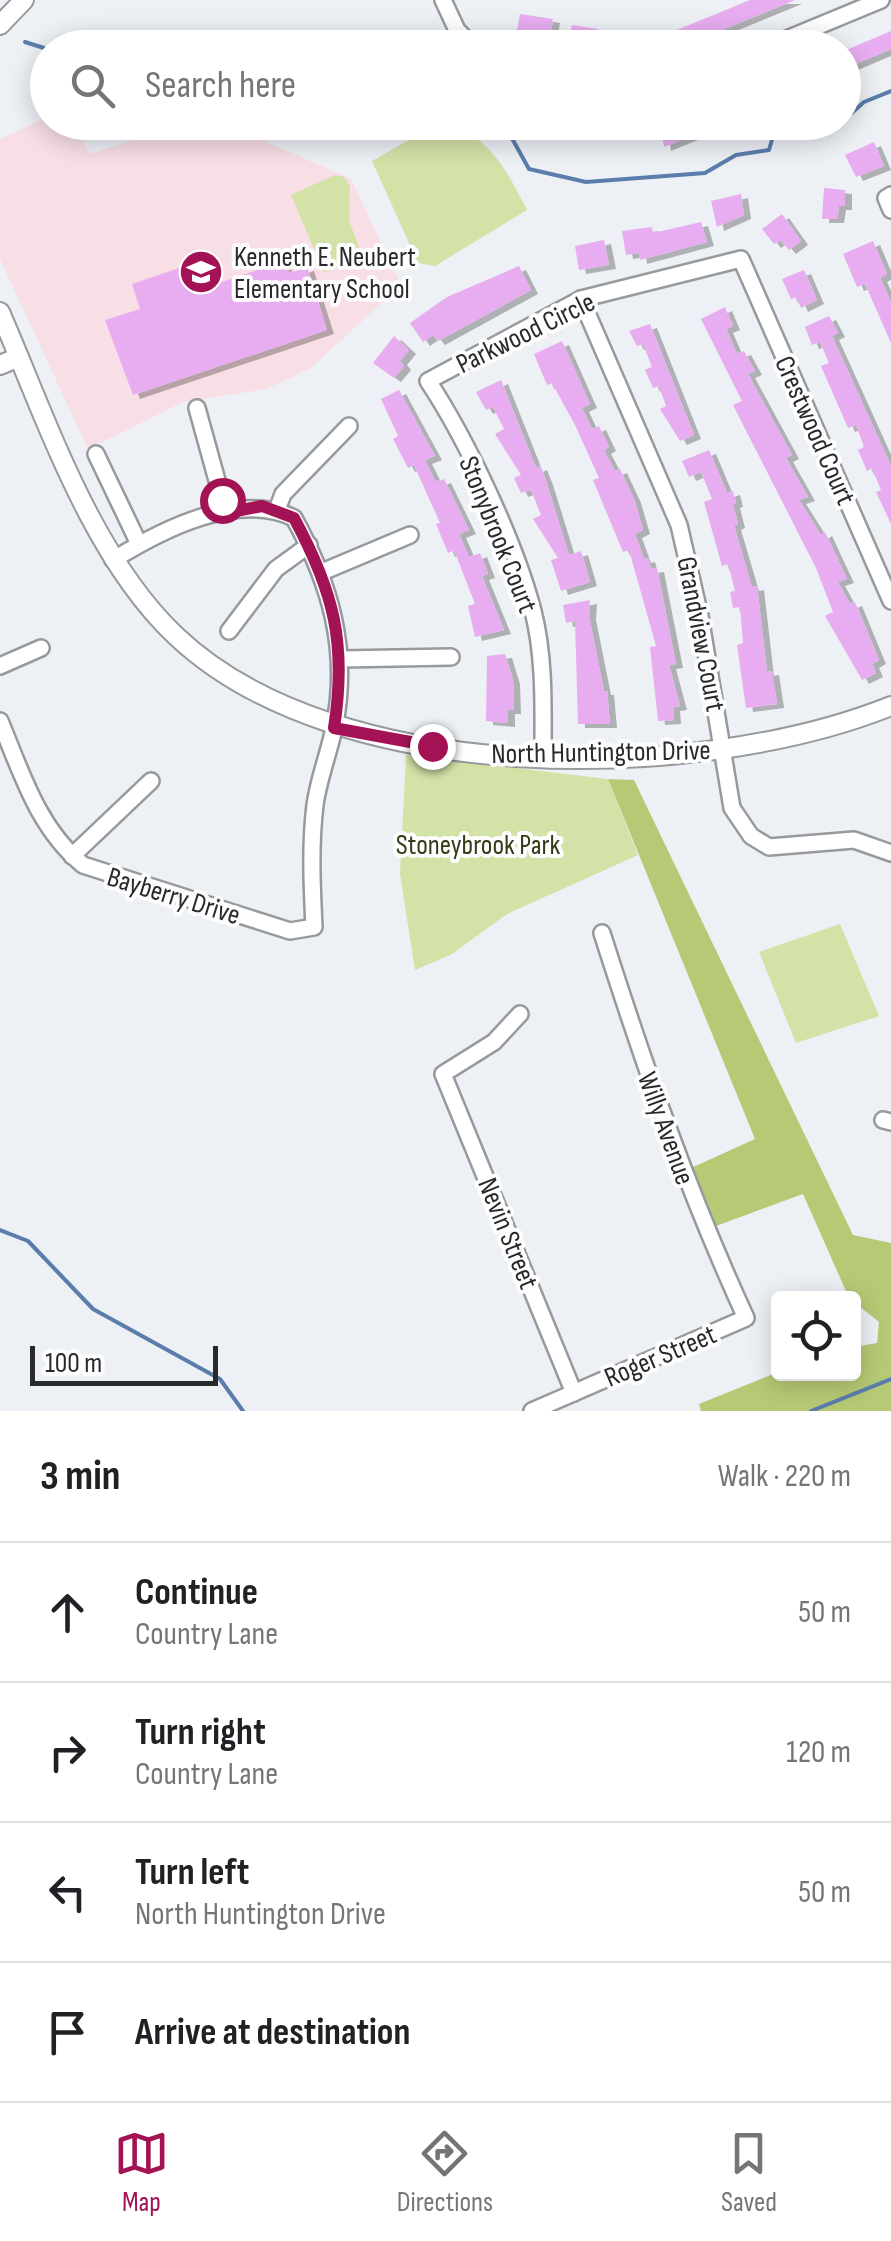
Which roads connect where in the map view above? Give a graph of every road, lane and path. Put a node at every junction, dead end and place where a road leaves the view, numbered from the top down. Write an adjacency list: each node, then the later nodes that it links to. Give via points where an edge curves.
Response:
1 (24, 0): 4 (street)
2 (443, 0): 5 (street)
3 (881, 0): 6 (street)
4 (0, 25)
5 (457, 30)
6 (808, 30)
7 (740, 260): 8 (street, Parkwood Circle); 23 (street, Crestwood Court)
8 (581, 299): 12 (street, Parkwood Circle); 32 (street, Grandview Court, via 679,525)
9 (0, 312): 10 (street, North Huntington Drive)
10 (19, 357): 11 (street); 21 (street, North Huntington Drive)
11 (0, 365)
12 (428, 381): 33 (street, Stonybrook Court, via 482,486 533,611 543,688)
13 (197, 408): 17 (street)
14 (348, 426): 16 (street, via 283,494)
15 (96, 454): 19 (street)
16 (277, 510): 17 (street); 20 (street, via 294,518)
17 (226, 513): 19 (street, via 166,529)
18 (410, 536): 22 (street)
19 (139, 544): 21 (street)
20 (309, 545): 22 (street); 24 (street, via 276,569)
21 (113, 560): 31 (street, North Huntington Drive, via 177,638 227,676)
22 (322, 572): 27 (street)
23 (891, 601)
24 (229, 631)
25 (41, 648): 28 (street)
26 (451, 657): 27 (street)
27 (341, 659): 31 (street)
28 (0, 666)
29 (891, 706): 32 (street, North Huntington Drive)
30 (0, 721): 36 (street, Bayberry Drive, via 42,820)
31 (334, 728): 33 (street, North Huntington Drive, via 494,755); 36 (street, Bayberry Drive, via 321,763 311,842 314,927 290,931 98,873)
32 (724, 749): 33 (street, North Huntington Drive); 35 (street, Grandview Court, via 732,808 751,836 769,847 854,840)
33 (542, 756)
34 (151, 781): 36 (street)
35 (891, 853)
36 (72, 856)
37 (602, 933): 39 (street, Willy Avenue, via 658,1110)
38 (520, 1014): 40 (street, Nevin Street, via 494,1042 443,1074)
39 (746, 1318): 40 (street, Roger Street)
40 (574, 1392): 41 (street, Roger Street)
41 (532, 1411)

